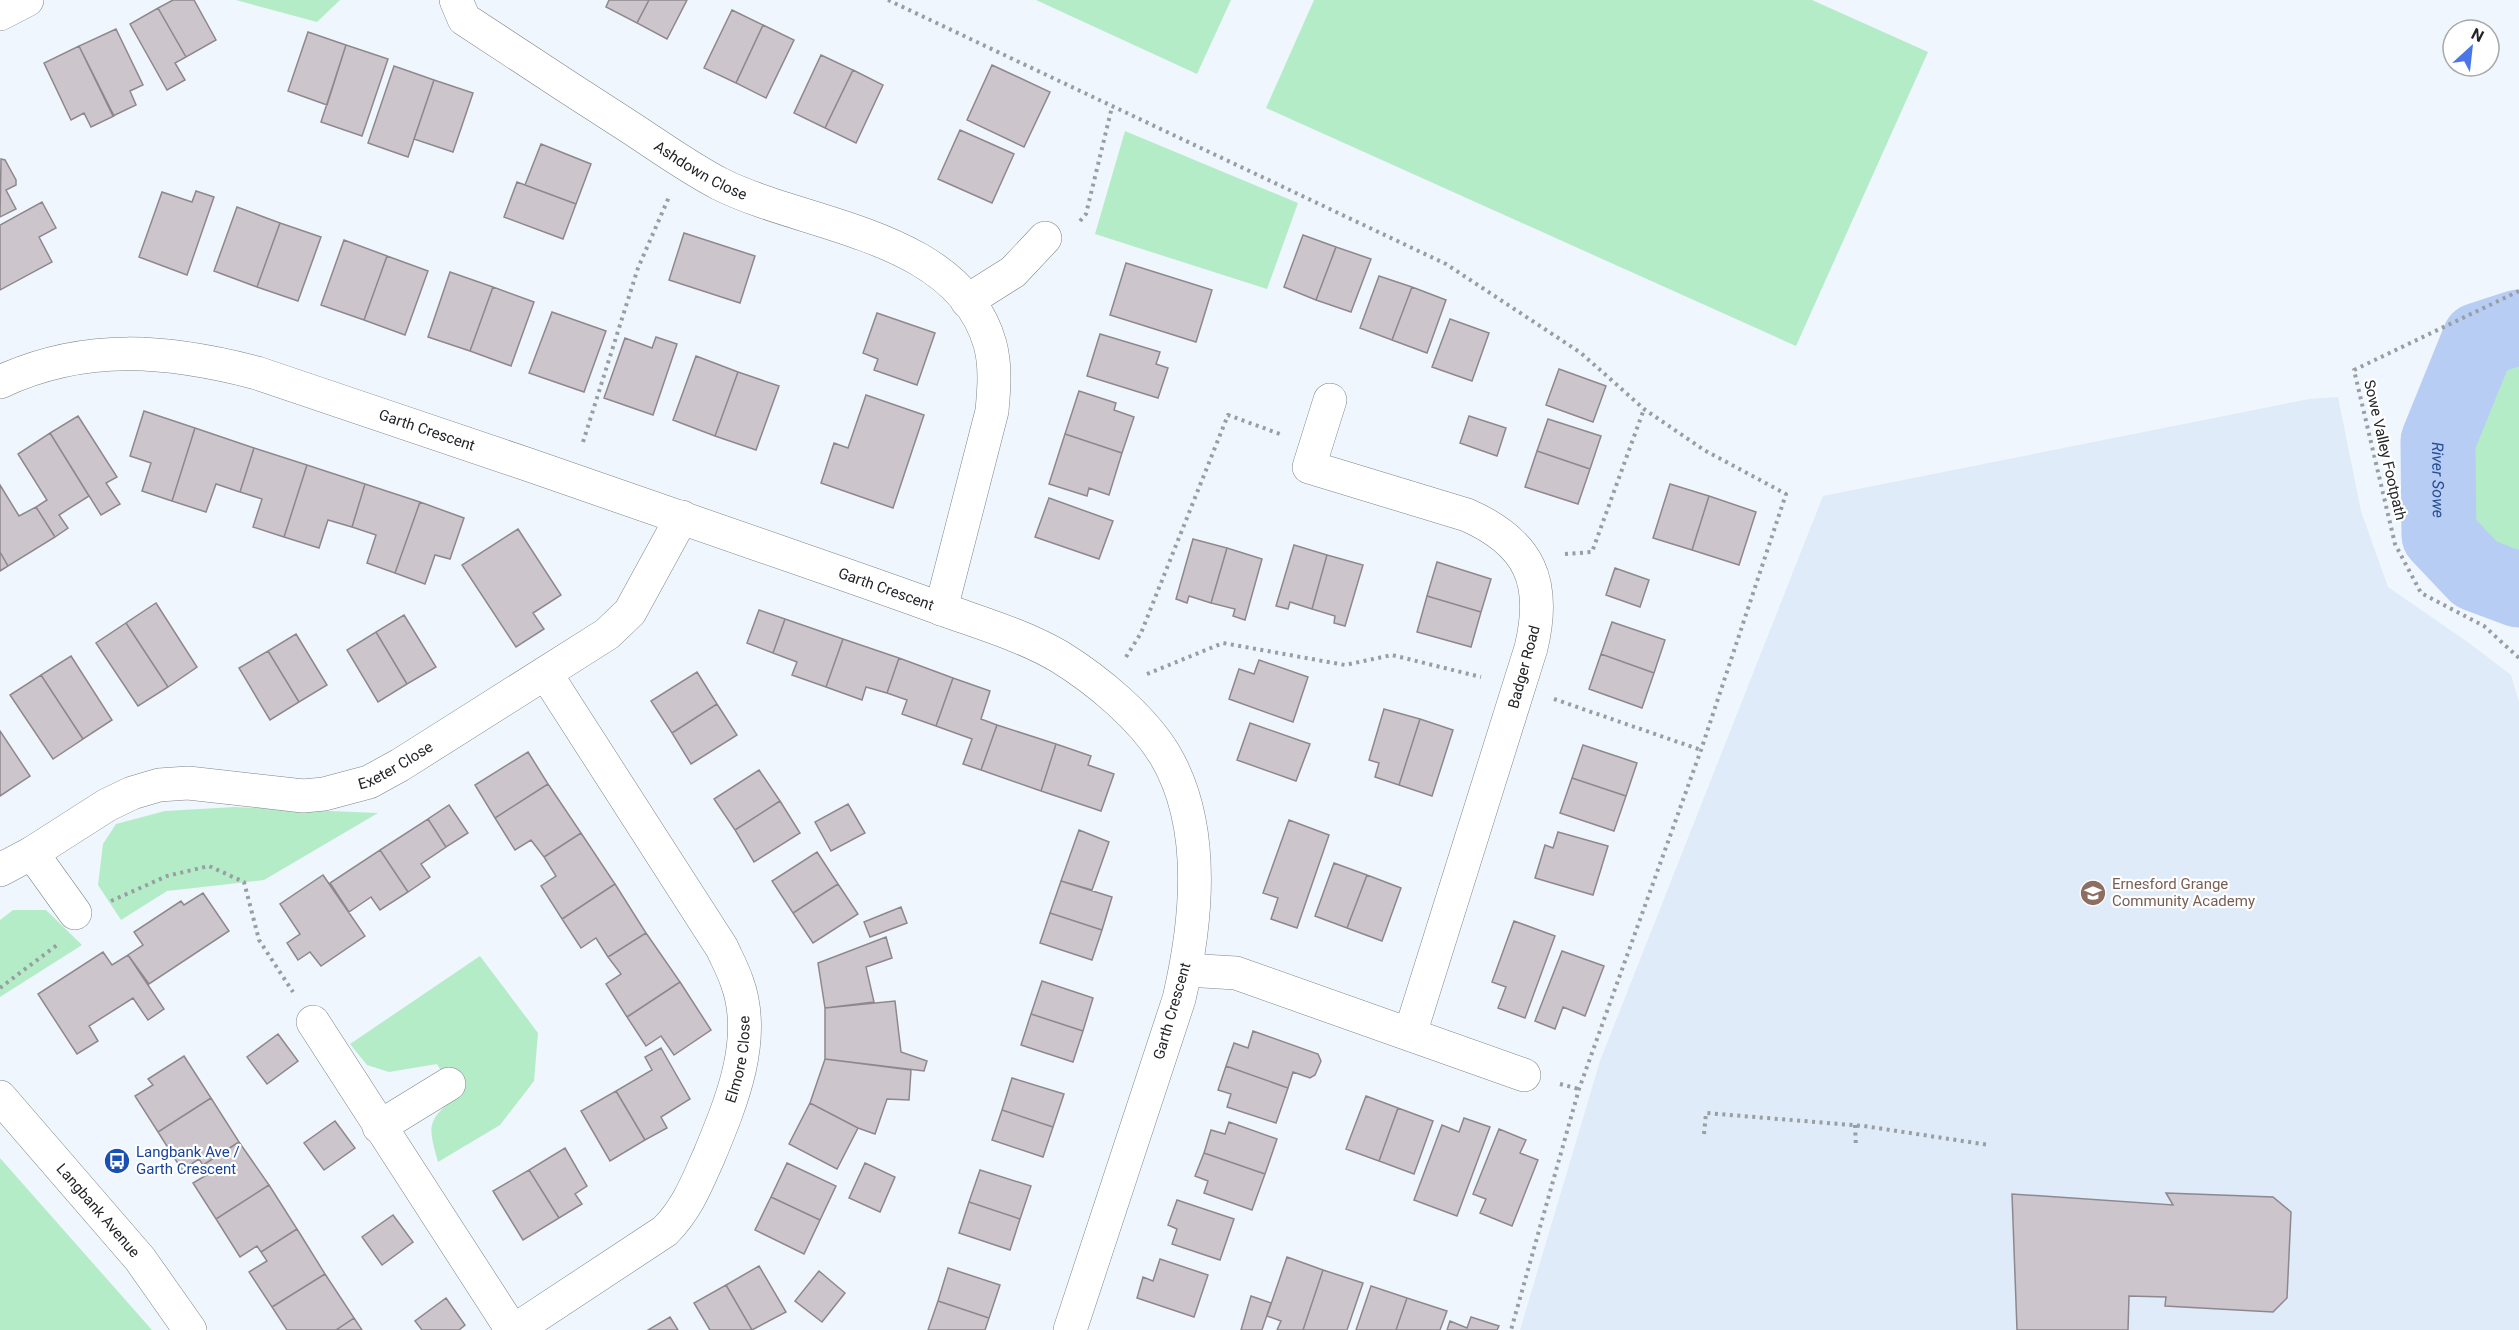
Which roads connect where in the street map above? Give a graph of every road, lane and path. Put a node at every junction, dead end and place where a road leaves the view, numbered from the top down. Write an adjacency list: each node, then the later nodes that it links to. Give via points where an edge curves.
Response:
1 (27, 0): 3 (street)
2 (456, 0): 5 (street, Ashdown Close, via 464,19)
3 (0, 14)
4 (1112, 107): 6 (path, via 1086,214 1063,241)
5 (684, 162): 8 (street, Ashdown Close, via 744,195 902,249); 13 (path, via 638,268)
6 (1046, 238): 8 (street, via 1013,272)
7 (2519, 291): 17 (path, Sowe Valley Footpath, via 2354,370 2395,544 2421,593 2484,626)
8 (967, 301): 16 (street, Ashdown Close, via 980,318 991,345 995,381 992,411)
9 (0, 382): 13 (street, Garth Crescent, via 50,362 109,352 214,362 257,373)
10 (1330, 400): 12 (street, Badger Road)
11 (1644, 409): 15 (path, via 1592,552 1567,553)
12 (1316, 447): 15 (street, Badger Road, via 1309,467 1489,525 1509,539); 20 (path, via 1228,415 1141,633)
13 (571, 480): 14 (street, Garth Crescent)
14 (682, 517): 16 (street, Garth Crescent); 18 (street, Exeter Close, via 620,624)
15 (1533, 574): 19 (street, Badger Road, via 1538,622)
16 (941, 609): 20 (street, Garth Crescent, via 1036,645 1060,657)
17 (2519, 658)
18 (546, 674): 22 (street, Exeter Close, via 369,782 303,796 188,783 159,785 107,805); 38 (street, Elmore Close, via 722,948 738,983 744,1043 728,1111 689,1201 677,1219 665,1231)
19 (1520, 687): 20 (path, via 1392,655 1345,665 1223,642); 21 (path); 28 (street, Badger Road)
20 (1106, 691): 25 (street, Garth Crescent, via 1142,725 1180,784 1190,823 1193,862)
21 (1701, 750)
22 (32, 853): 23 (street, Exeter Close); 24 (street)
23 (0, 870)
24 (75, 913): 26 (path, via 87,923); 27 (path, via 167,876 208,866 244,882 259,940)
25 (1186, 970): 28 (street, via 1236,973); 39 (street, Garth Crescent)
26 (0, 988)
27 (313, 1022): 33 (street, Elmore Close)
28 (1410, 1034): 29 (street)
29 (1524, 1076)
30 (449, 1084): 33 (street)
31 (0, 1097): 37 (street, Langbank Avenue, via 140,1259)
32 (1855, 1125): 34 (path, via 1706,1113); 35 (path); 36 (path)
33 (379, 1127): 38 (street, Elmore Close)
34 (1704, 1134)
35 (1989, 1145)
36 (1856, 1147)
37 (190, 1330)
38 (513, 1330)
39 (1070, 1330)

